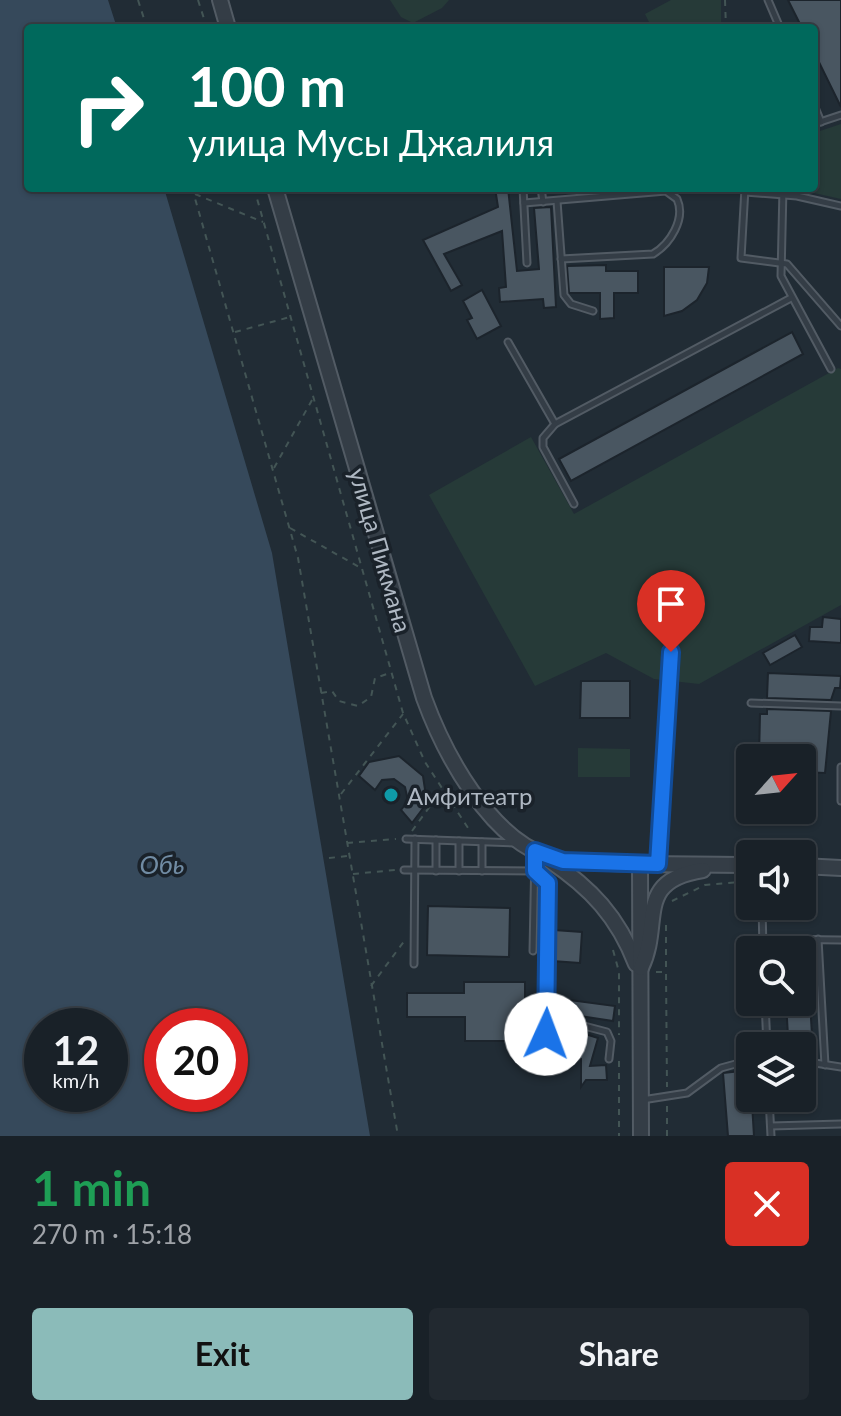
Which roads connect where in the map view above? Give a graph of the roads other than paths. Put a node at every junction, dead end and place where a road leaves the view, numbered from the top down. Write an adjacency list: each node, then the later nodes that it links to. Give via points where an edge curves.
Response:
1 (220, 0): 3 (street)
2 (768, 0): 4 (lane)
3 (227, 24)
4 (778, 24)
5 (818, 115): 7 (lane)
6 (841, 115): 7 (lane)
7 (821, 122): 8 (lane)
8 (818, 123)
9 (276, 192): 39 (street, улица Пикмана, via 432,720 468,785 505,828)
10 (523, 192): 19 (lane)
11 (542, 192): 18 (lane)
12 (647, 192): 17 (lane)
13 (669, 192): 21 (lane, via 681,212 658,251 646,257)
14 (745, 192): 22 (lane, via 741,258)
15 (783, 192): 22 (lane)
16 (787, 192): 20 (lane)
17 (557, 201): 18 (lane); 21 (lane)
18 (543, 202): 19 (lane)
19 (524, 203): 23 (lane)
20 (841, 206)
21 (561, 259): 25 (lane, via 567,300)
22 (779, 261): 24 (lane); 26 (lane, via 796,272)
23 (527, 263)
24 (791, 298): 28 (lane); 29 (lane)
25 (593, 311)
26 (841, 326)
27 (508, 342): 29 (lane)
28 (831, 369)
29 (555, 424): 30 (lane, via 543,438 543,447)
30 (574, 504)
31 (671, 652): 41 (lane)
32 (751, 703): 33 (lane)
33 (841, 706)
34 (841, 767): 35 (lane)
35 (841, 801)
36 (436, 840): 37 (lane); 46 (lane, via 410,839); 47 (lane)
37 (459, 841): 38 (lane); 48 (lane)
38 (480, 842): 39 (lane); 49 (lane)
39 (530, 847): 40 (street, улица Пикмана, via 563,861); 50 (lane); 55 (street, via 603,903)
40 (640, 864): 41 (street, улица Пикмана); 55 (street)
41 (658, 864): 42 (street, улица Пикмана)
42 (733, 865): 55 (street, via 689,873 659,890 651,906 650,951)
43 (816, 867): 44 (street)
44 (841, 868)
45 (404, 870): 46 (lane)
46 (415, 871): 47 (lane); 54 (lane)
47 (436, 871): 48 (lane)
48 (459, 871): 49 (lane)
49 (482, 871): 50 (lane)
50 (535, 871): 53 (lane); 56 (lane, via 548,883)
51 (818, 939): 52 (lane); 61 (lane)
52 (841, 940)
53 (533, 951)
54 (414, 964)
55 (640, 972): 63 (street)
56 (546, 1016): 57 (lane); 58 (lane, via 607,1032)
57 (545, 1053)
58 (609, 1059)
59 (816, 1063): 61 (lane)
60 (736, 1064): 63 (lane, via 721,1068 687,1093)
61 (825, 1065): 62 (lane)
62 (841, 1067)
63 (641, 1101): 67 (street)
64 (770, 1112): 66 (lane)
65 (841, 1124): 66 (lane)
66 (771, 1126): 68 (lane)
67 (641, 1136)
68 (771, 1136)

